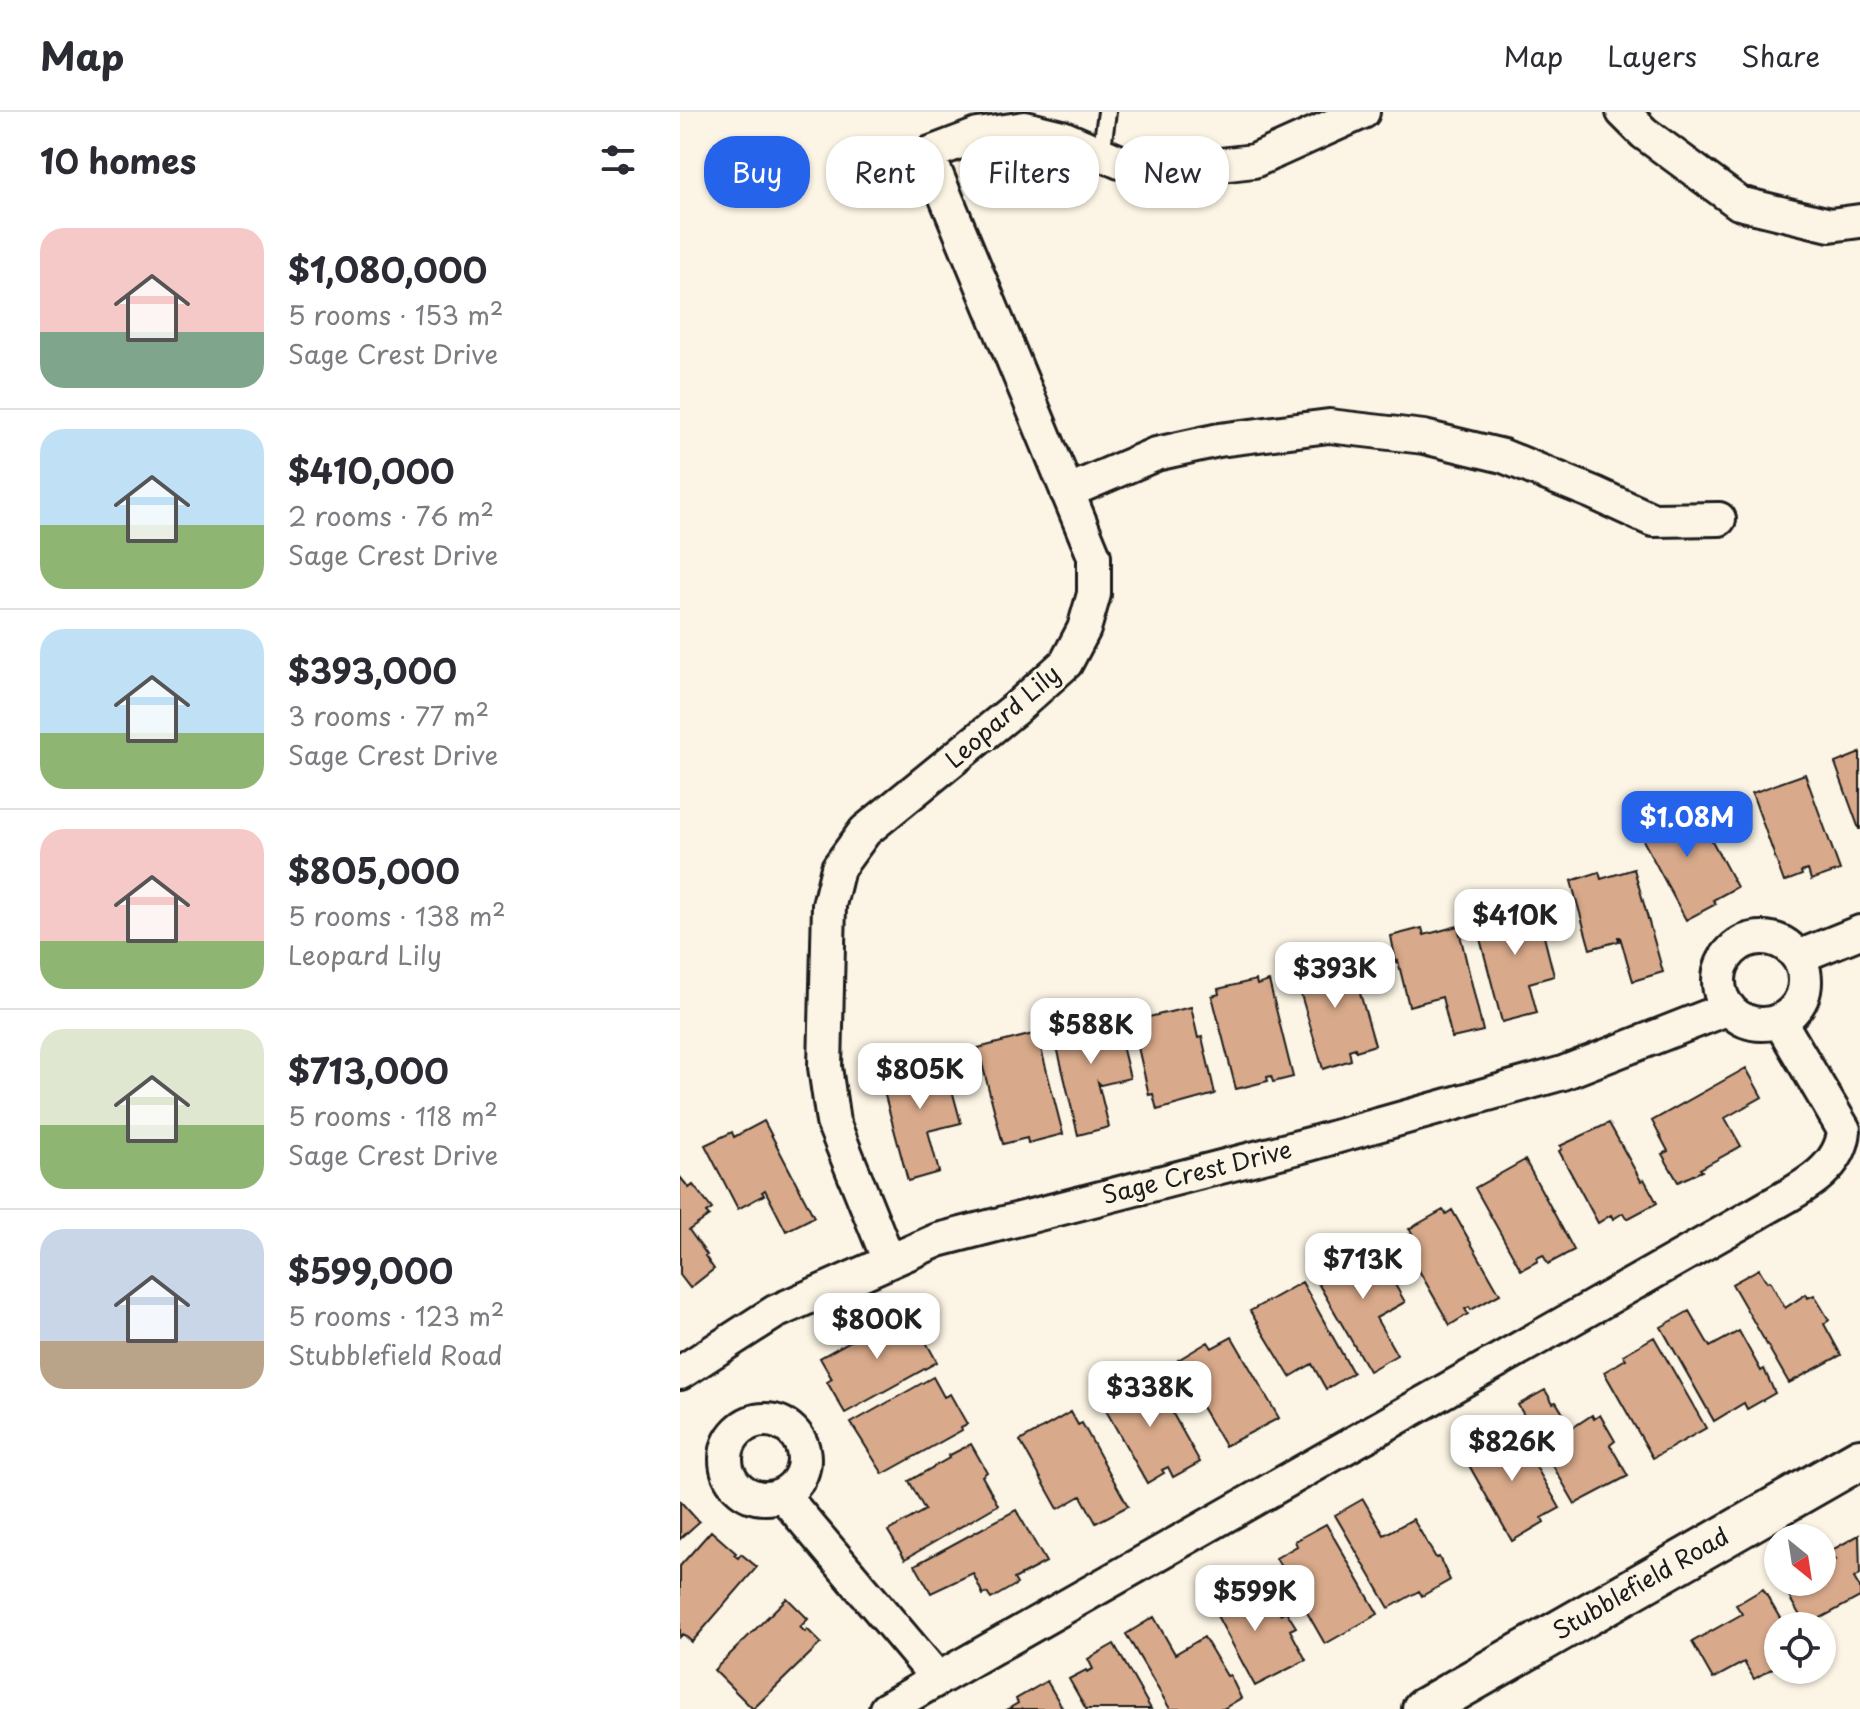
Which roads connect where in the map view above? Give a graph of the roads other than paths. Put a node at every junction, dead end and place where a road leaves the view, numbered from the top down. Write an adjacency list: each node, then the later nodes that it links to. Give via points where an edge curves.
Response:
1 (1107, 112): 4 (lane)
2 (1363, 112): 4 (street, via 1254,161 1176,170)
3 (1623, 112): 5 (street, via 1739,203 1830,225)
4 (1101, 154): 6 (street, Leopard Lily, via 1025,128 978,135 928,154)
5 (1860, 221)
6 (1067, 492): 7 (street, via 1156,454 1329,426 1424,437 1503,456 1653,520); 12 (street, Leopard Lily, via 1094,556 1094,594 1066,663 865,831 838,868 829,905 825,1067 833,1122)
7 (1719, 519)
8 (1860, 932): 9 (street)
9 (1798, 957): 10 (street, via 1777,940 1749,939 1737,946 1727,956 1719,982); 11 (street, via 1804,970 1803,994)
10 (1729, 1008): 11 (street, via 1752,1022); 12 (street, Sage Crest Drive, via 1563,1073 938,1240)
11 (1779, 1020): 16 (street, via 1844,1130 1839,1154 1828,1169)
12 (889, 1261): 13 (street, Sage Crest Drive, via 775,1312)
13 (680, 1373)
14 (1860, 1459): 18 (street, Stubblefield Road)
15 (782, 1494): 16 (street)
16 (938, 1679): 17 (street)
17 (886, 1709)
18 (1423, 1709)

